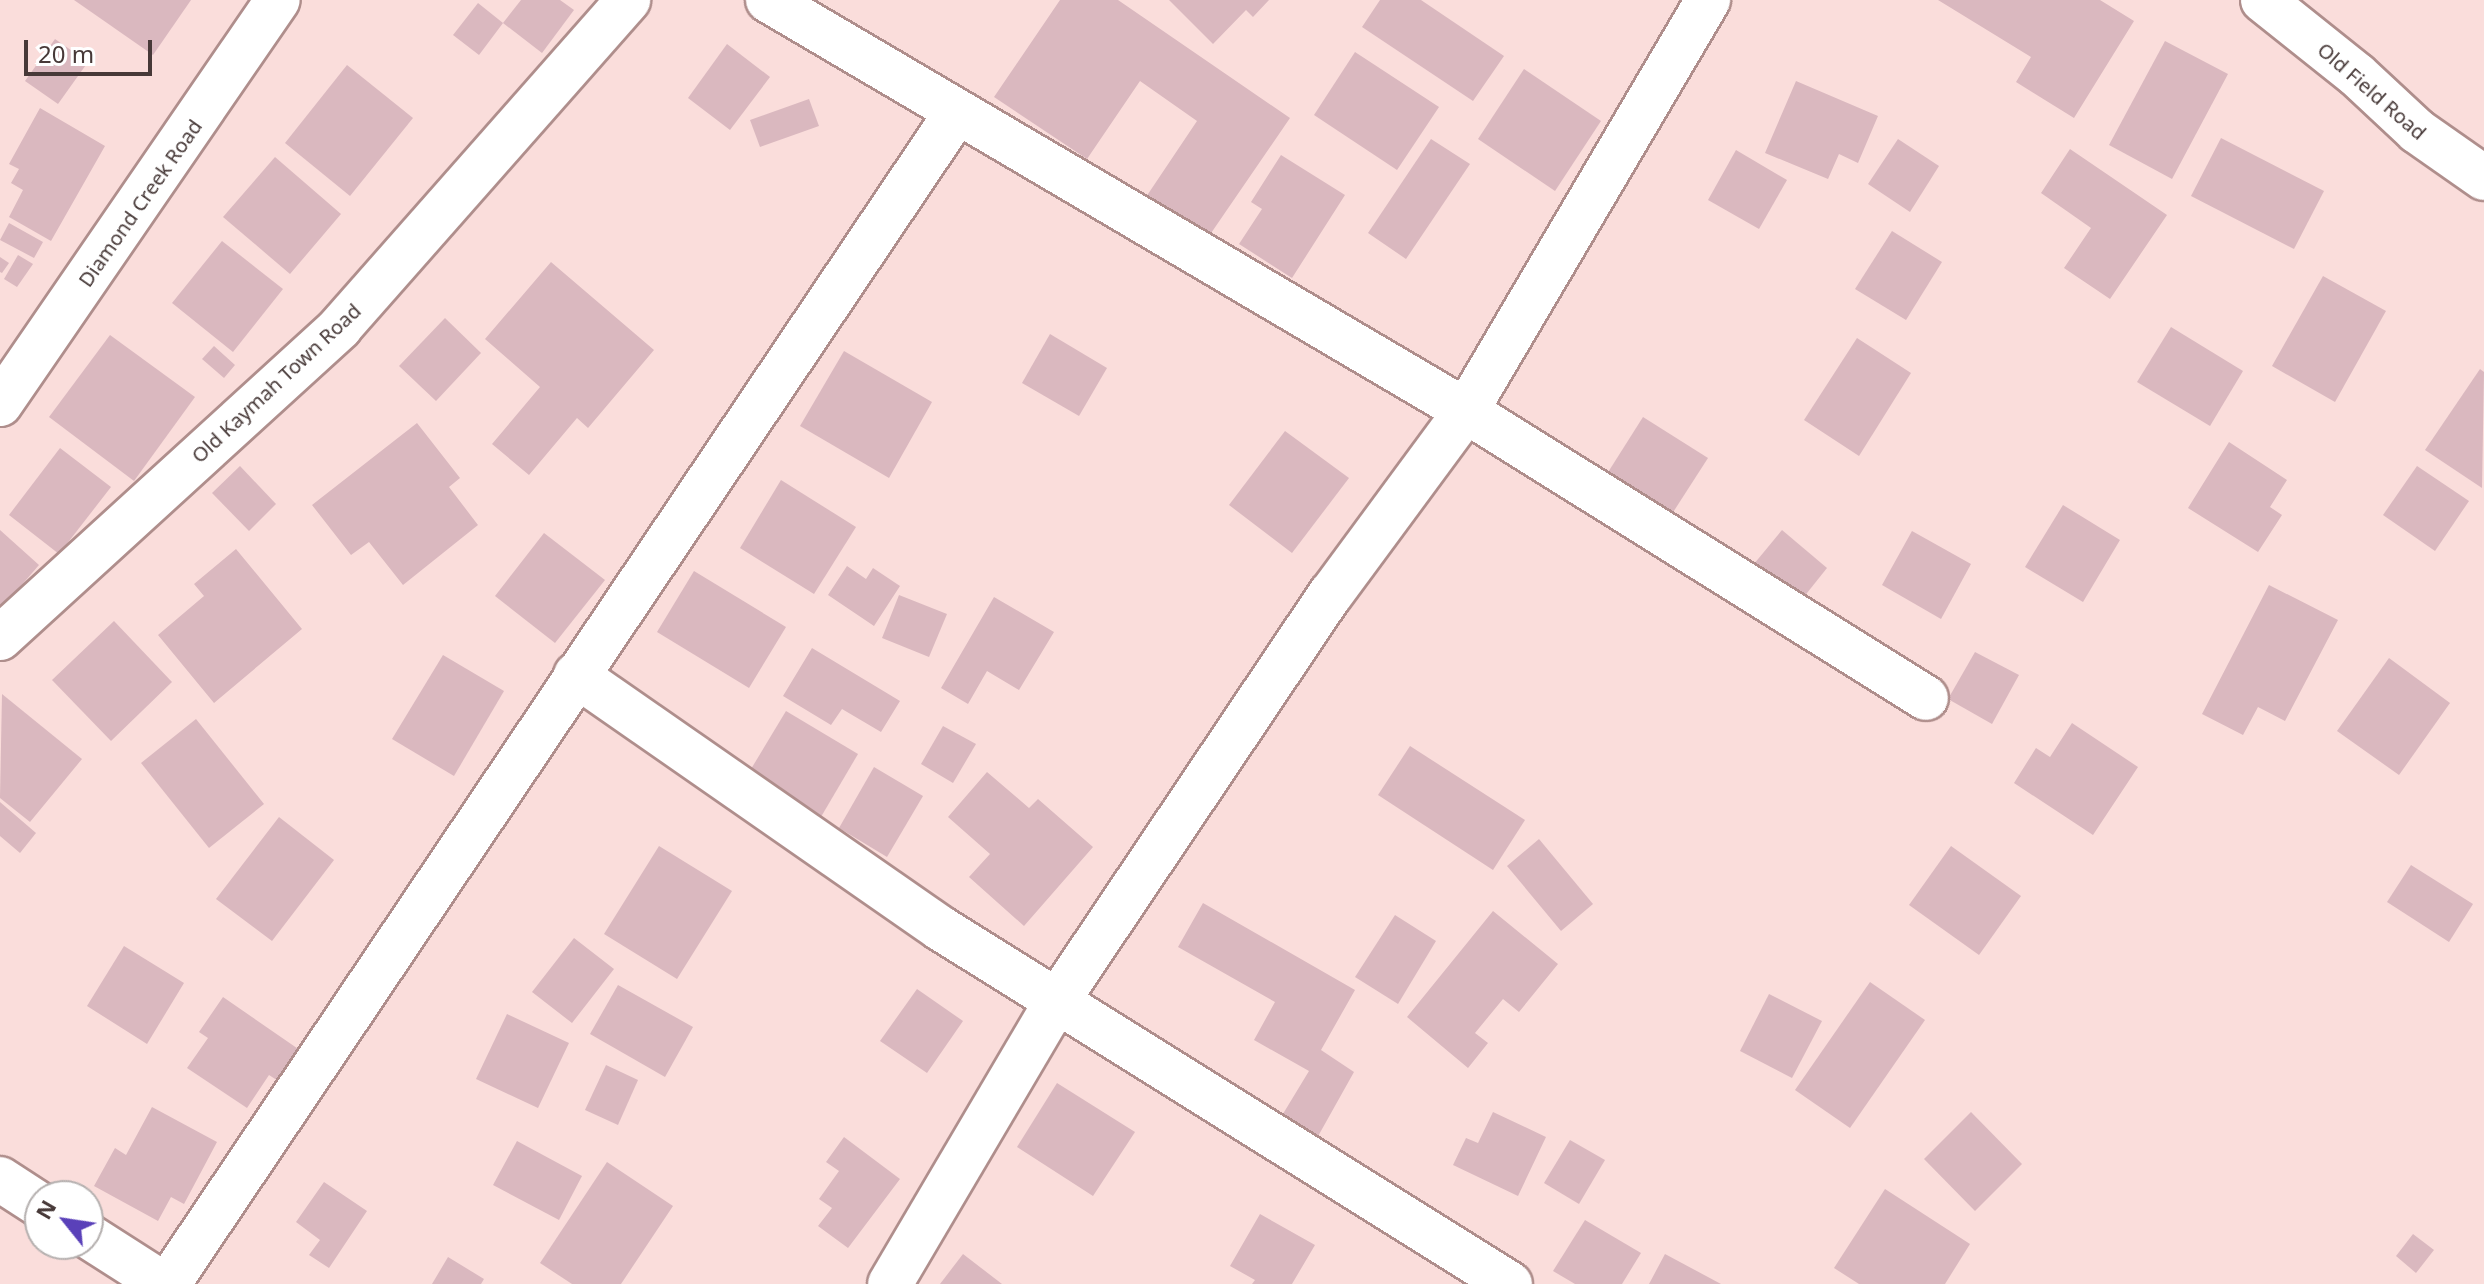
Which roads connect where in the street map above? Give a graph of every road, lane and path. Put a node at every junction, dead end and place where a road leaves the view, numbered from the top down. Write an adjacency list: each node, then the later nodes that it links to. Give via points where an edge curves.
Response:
1 (278, 0): 8 (street, Diamond Creek Road)
2 (628, 0): 10 (street, Old Kaymah Town Road, via 340,327)
3 (768, 0): 6 (street)
4 (1708, 0): 9 (street)
5 (2263, 0): 7 (street, Old Field Road, via 2417,131)
6 (957, 112): 9 (street); 11 (street)
7 (2484, 178)
8 (0, 404)
9 (1466, 411): 12 (street); 13 (street, via 1331,594)
10 (0, 638)
11 (576, 675): 13 (street, via 940,928); 17 (street)
12 (1926, 698)
13 (1057, 1001): 18 (street); 19 (street)
14 (0, 1179): 15 (street)
15 (24, 1195)
16 (104, 1246): 17 (street)
17 (166, 1284)
18 (890, 1284)
19 (1510, 1284)

